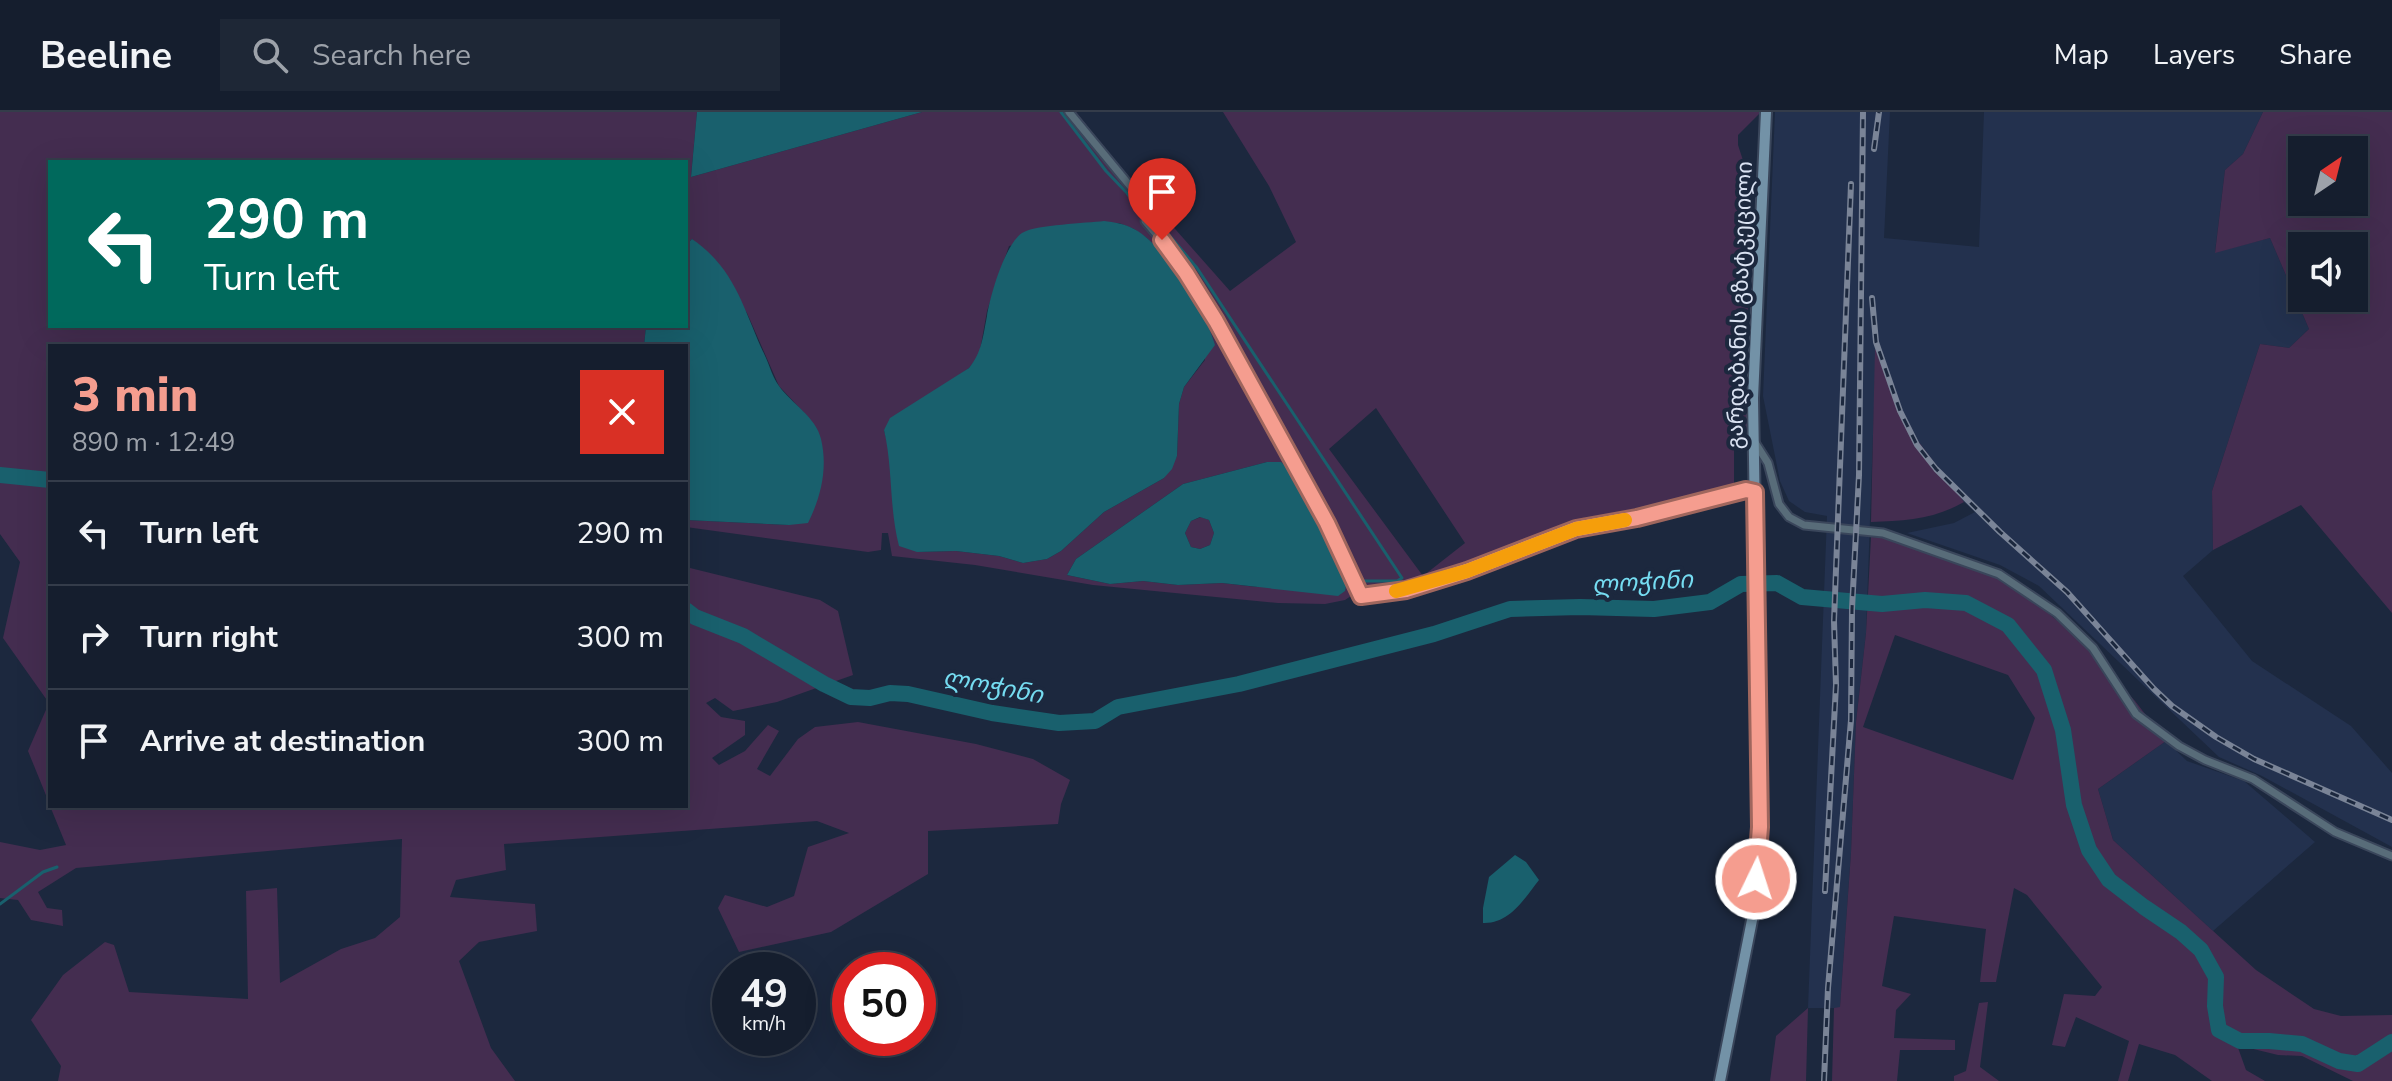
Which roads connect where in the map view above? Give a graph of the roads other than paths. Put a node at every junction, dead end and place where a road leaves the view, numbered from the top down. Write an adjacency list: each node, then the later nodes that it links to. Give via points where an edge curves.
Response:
1 (1069, 112): 4 (street, via 1140,198 1145,221 1216,321 1361,596 1406,590 1467,571 1576,529)
2 (1766, 112): 3 (main road, გარდაბანის გზატკეცილი)
3 (1754, 441): 4 (main road, გარდაბანის გზატკეცილი); 5 (street, via 1789,517 1804,525 1883,533 1999,574 2057,613 2093,648 2136,714 2179,746 2253,779 2335,832)
4 (1755, 492): 6 (main road, გარდაბანის გზატკეცილი, via 1760,827 1755,905)
5 (2392, 856)
6 (1720, 1081)

